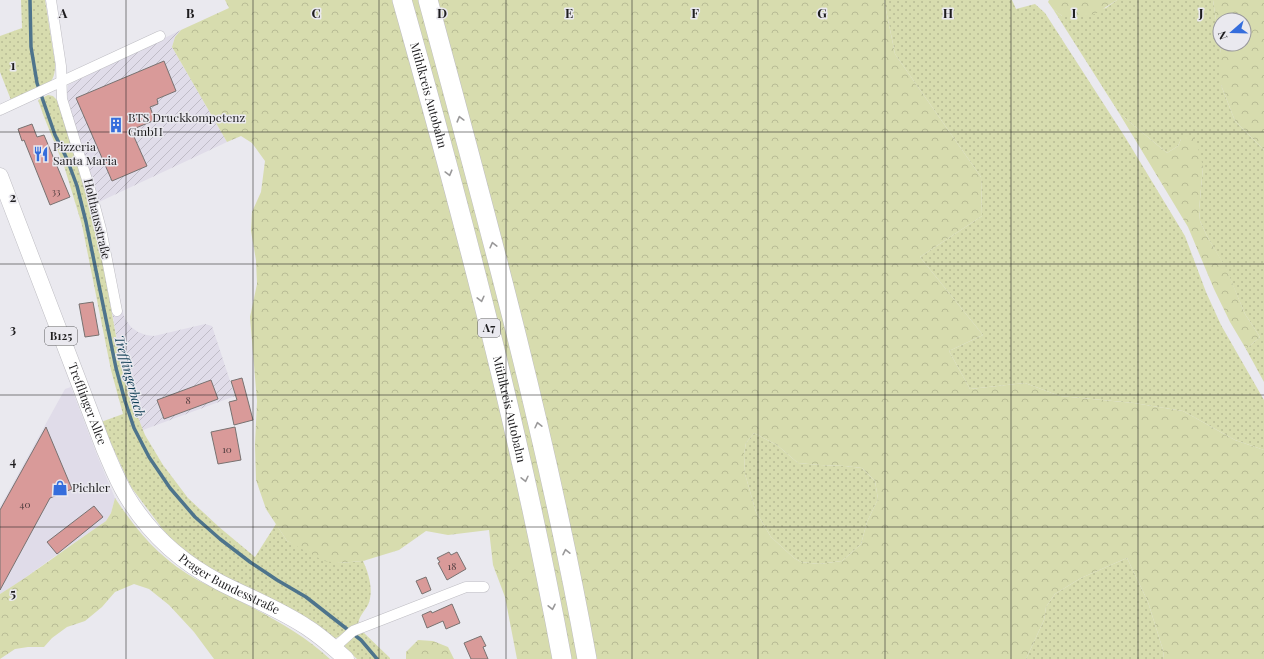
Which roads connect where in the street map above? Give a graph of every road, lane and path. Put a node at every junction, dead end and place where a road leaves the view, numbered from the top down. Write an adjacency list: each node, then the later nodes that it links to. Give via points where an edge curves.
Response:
1 (51, 0): 5 (street, Holthausstraße)
2 (402, 0): 12 (highway, Mühlkreis Autobahn / A7, one-way to 12, via 499,368 529,497)
3 (428, 0): 13 (highway, Mühlkreis Autobahn / A7, one-way to 3, via 550,476 523,363)
4 (160, 36): 5 (street)
5 (61, 82): 6 (street); 8 (street, Holthausstraße, via 62,99 101,230)
6 (0, 110)
7 (0, 176): 9 (main road, Trefflinger Allee / B125, via 104,448)
8 (117, 311)
9 (126, 495): 11 (main road, Prager Bundesstraße / B125, via 162,540 198,570 292,618)
10 (484, 587): 11 (street, via 466,587 353,631)
11 (341, 649)
12 (562, 659)
13 (587, 659)

